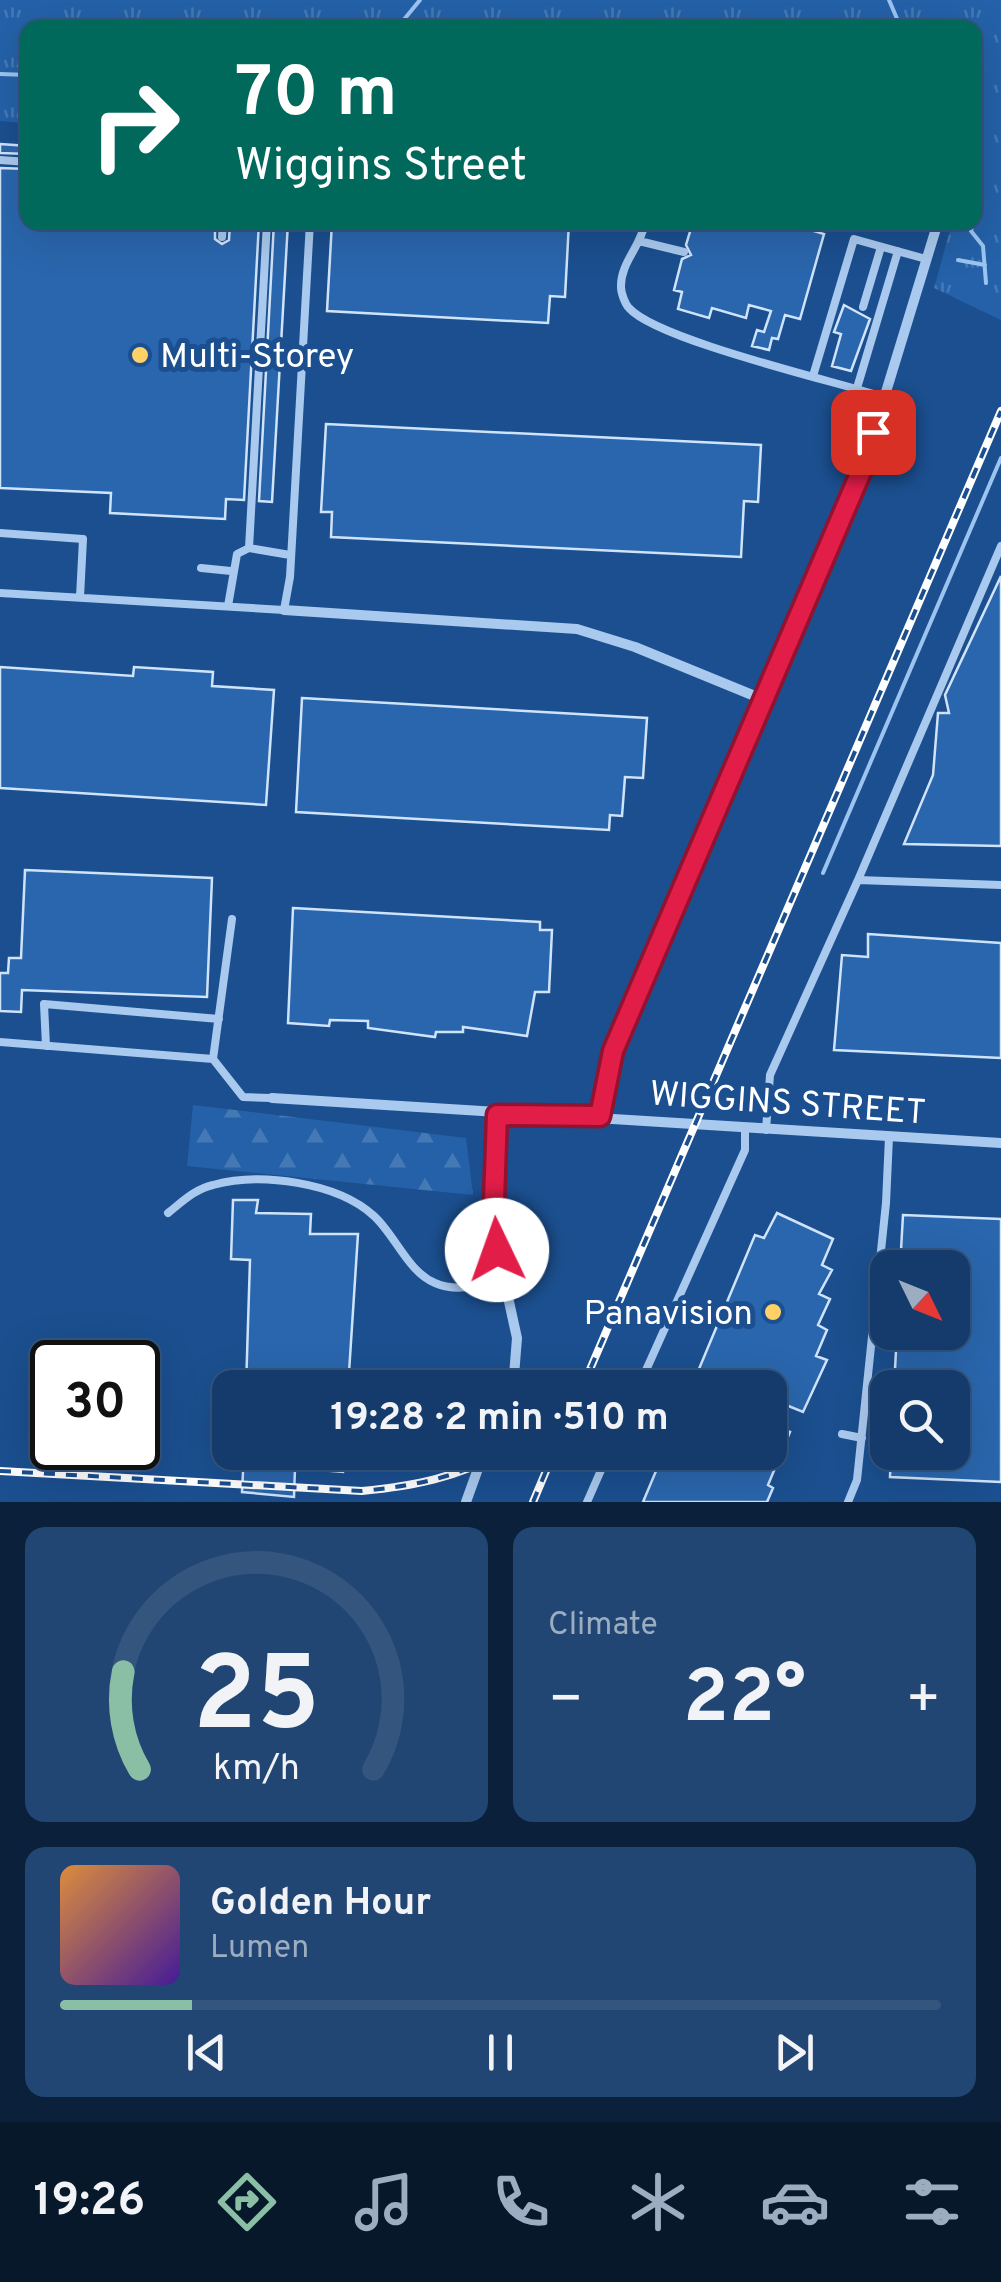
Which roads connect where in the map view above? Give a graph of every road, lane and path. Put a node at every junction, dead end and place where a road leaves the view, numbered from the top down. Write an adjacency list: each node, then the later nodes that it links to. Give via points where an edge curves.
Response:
1 (222, 230): 6 (lane)
2 (267, 230): 18 (lane)
3 (310, 230): 19 (lane)
4 (643, 230): 7 (lane)
5 (935, 230): 11 (street)
6 (222, 236)
7 (639, 241): 10 (lane); 13 (lane, via 621,287 626,306 644,320)
8 (881, 246): 9 (lane); 12 (lane); 13 (lane, via 854,239)
9 (898, 251): 11 (lane); 14 (lane)
10 (684, 252)
11 (926, 260): 15 (street)
12 (863, 307)
13 (813, 376): 14 (lane)
14 (857, 388): 15 (lane)
15 (884, 396): 26 (street, via 863,467)
16 (0, 533): 23 (lane, via 82,539)
17 (1001, 546): 27 (lane)
18 (249, 548): 19 (lane); 21 (lane, via 236,554)
19 (290, 556): 25 (lane)
20 (201, 568): 21 (lane)
21 (231, 571): 24 (lane)
22 (0, 592): 23 (lane)
23 (80, 597): 24 (lane)
24 (228, 606): 25 (lane)
25 (284, 610): 26 (street, via 577,629)
26 (762, 699): 36 (street, via 613,1051)
27 (858, 880): 28 (lane); 38 (lane, via 770,1075)
28 (1001, 886)
29 (232, 919): 30 (lane)
30 (219, 1019): 32 (lane, via 44,1004); 33 (lane)
31 (0, 1042): 32 (lane)
32 (46, 1046): 33 (lane)
33 (214, 1059): 34 (lane, via 242,1097)
34 (272, 1098): 35 (street, WIGGINS STREET)
35 (497, 1115): 36 (street, WIGGINS STREET); 42 (street, via 493,1229)
36 (600, 1116): 37 (street, WIGGINS STREET)
37 (745, 1128): 38 (street, WIGGINS STREET); 44 (lane, via 744,1150)
38 (766, 1130): 39 (street, WIGGINS STREET)
39 (889, 1137): 40 (street, WIGGINS STREET); 46 (lane)
40 (1001, 1143)
41 (168, 1213): 42 (lane, via 210,1185 302,1184 372,1214 428,1280 466,1288)
42 (502, 1279): 43 (street, via 517,1338)
43 (514, 1370)
44 (646, 1370)
45 (842, 1434): 46 (lane)
46 (862, 1438): 51 (lane)
47 (478, 1470): 49 (street)
48 (601, 1470): 50 (lane)
49 (466, 1502)
50 (586, 1502)
51 (848, 1502)

